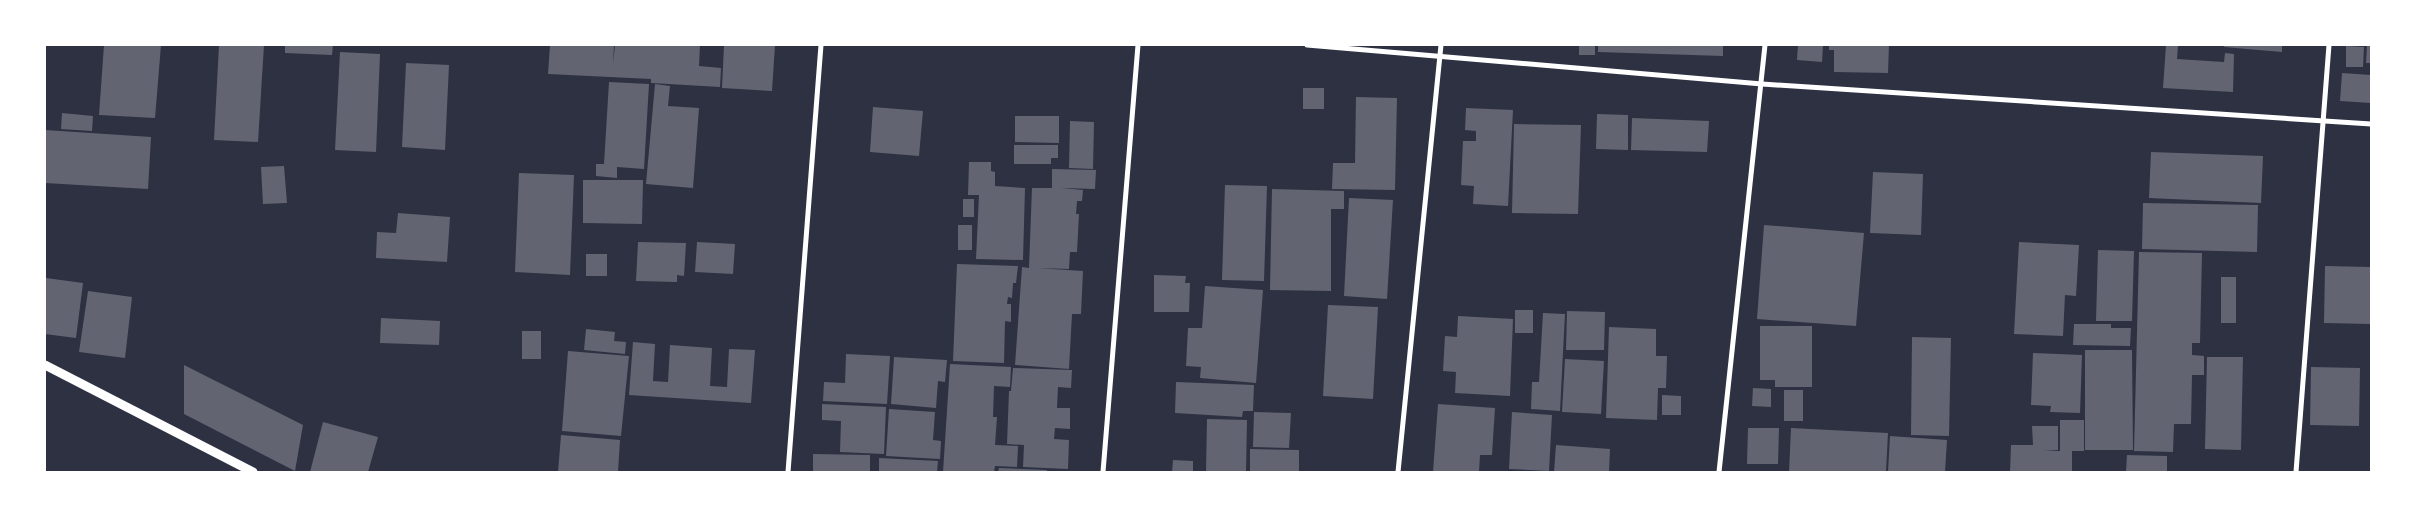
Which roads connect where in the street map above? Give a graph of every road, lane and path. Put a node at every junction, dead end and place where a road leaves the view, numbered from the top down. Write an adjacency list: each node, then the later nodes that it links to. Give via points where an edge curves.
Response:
1 (821, 45): 13 (street)
2 (1138, 45): 14 (street)
3 (1307, 45): 7 (street)
4 (1441, 45): 7 (street)
5 (1765, 45): 8 (street)
6 (2329, 45): 9 (street)
7 (1440, 55): 8 (street); 15 (street)
8 (1762, 84): 9 (street); 16 (street)
9 (2323, 120): 10 (street); 17 (street)
10 (2371, 124)
11 (45, 365): 12 (street)
12 (253, 472)
13 (788, 472)
14 (1103, 472)
15 (1398, 472)
16 (1719, 472)
17 (2296, 472)

